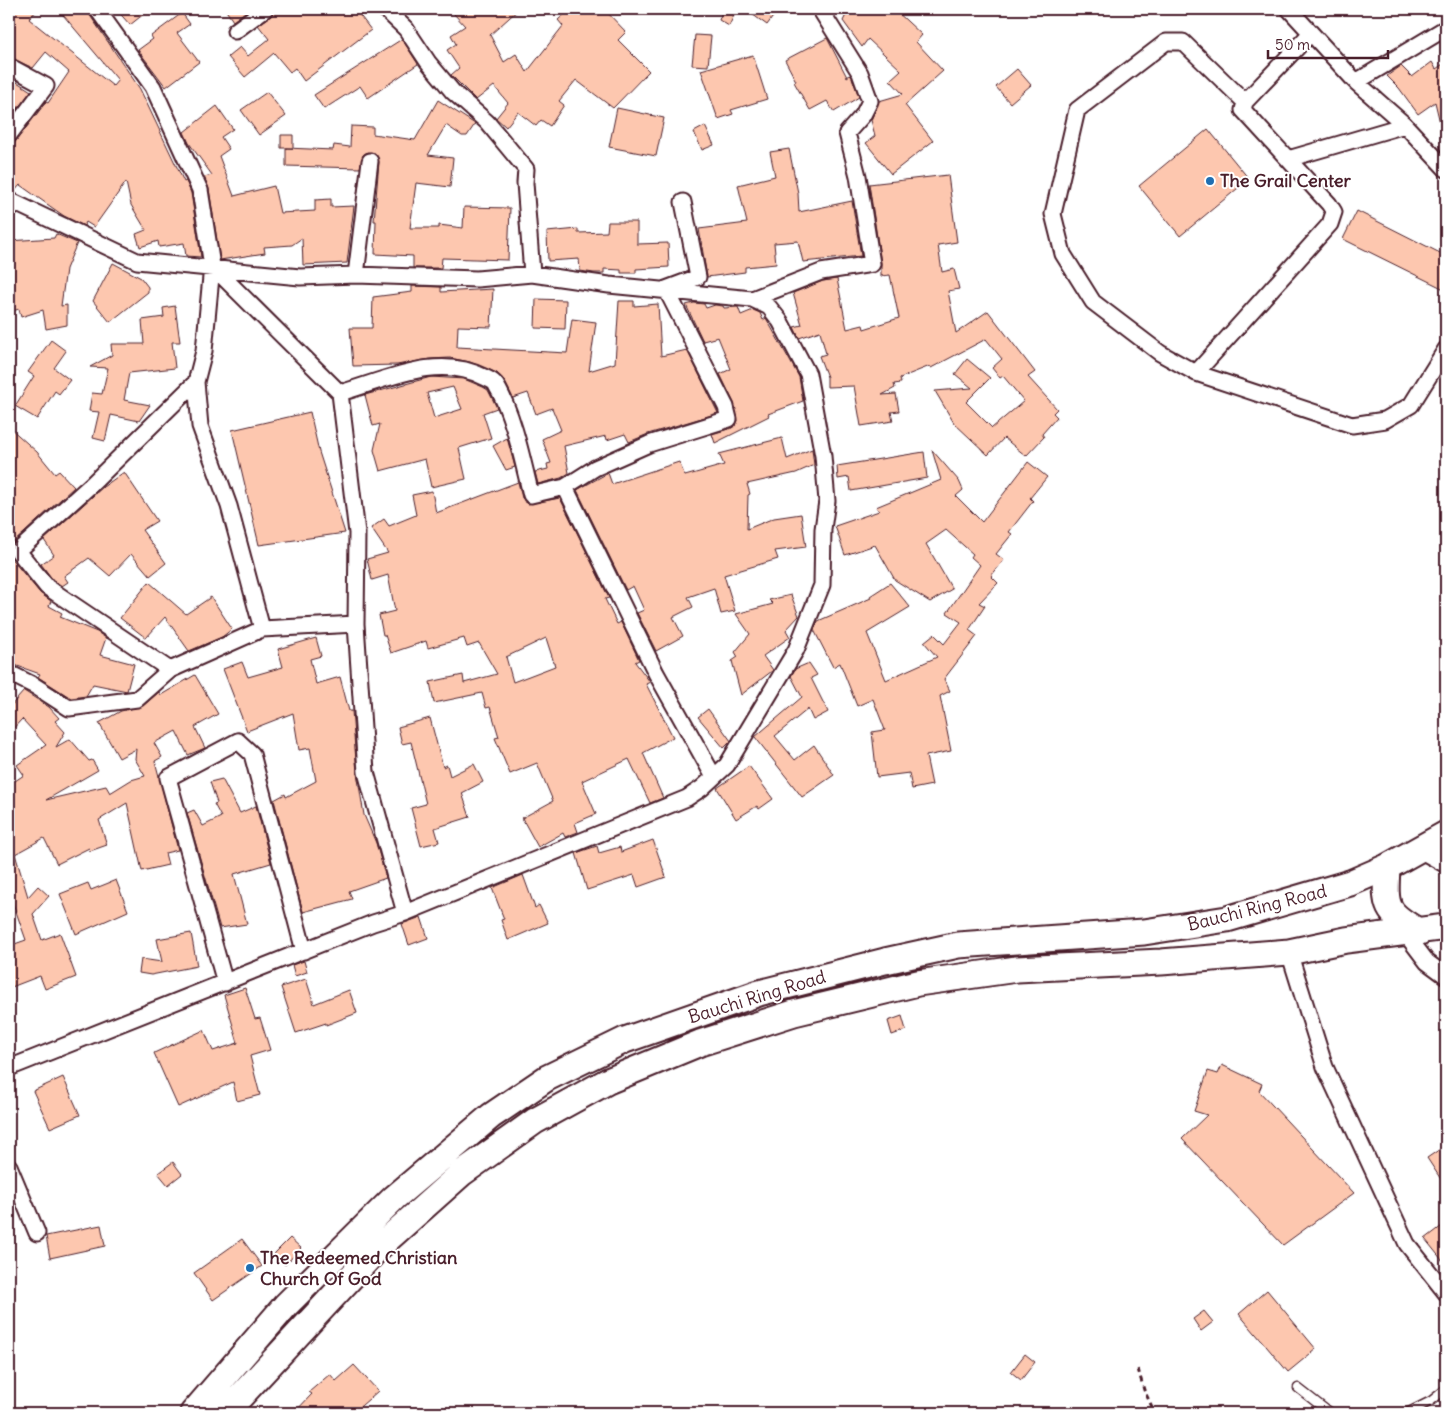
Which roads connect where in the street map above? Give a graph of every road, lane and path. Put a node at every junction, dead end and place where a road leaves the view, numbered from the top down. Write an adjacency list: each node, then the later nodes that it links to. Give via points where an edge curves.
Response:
1 (97, 9): 19 (street, via 153,87 178,140 200,190)
2 (265, 9): 7 (street)
3 (385, 9): 20 (street, via 406,29 453,92 487,122 526,169)
4 (820, 9): 23 (street, via 860,74 870,101 847,133 858,176 872,264 821,272)
5 (1288, 9): 8 (street)
6 (1446, 28): 10 (street)
7 (235, 31)
8 (1311, 33): 10 (street); 11 (street)
9 (9, 66): 13 (street, via 46,86)
10 (1356, 82): 12 (street)
11 (1245, 102): 14 (street, via 1243,110); 25 (street, via 1183,42 1166,42 1078,110 1053,214 1063,254 1093,302 1160,353)
12 (1405, 125): 14 (street); 16 (street)
13 (9, 135)
14 (1288, 159): 25 (street, via 1329,204 1334,212 1330,224)
15 (370, 161): 21 (street)
16 (1446, 169)
17 (9, 200): 19 (street, via 137,260)
18 (683, 202): 22 (street, via 698,277)
19 (212, 266): 21 (street, via 300,277); 26 (street, via 204,351); 27 (street)
20 (532, 274): 21 (street, via 445,280); 22 (street)
21 (356, 275)
22 (666, 289): 23 (street); 28 (street, via 726,407 729,419 649,444 594,468)
23 (752, 299): 34 (street, via 769,307 780,321 808,374 823,456 827,502 822,585 796,650 727,765)
24 (1446, 349): 25 (street, via 1411,406 1385,420 1366,424 1352,424)
25 (1196, 373)
26 (196, 382): 29 (street, via 92,484); 31 (street, via 200,426 229,506)
27 (340, 393): 28 (street, via 426,368 446,366 472,371 496,383 511,421 531,495); 30 (street, via 357,533)
28 (565, 488): 34 (street, via 656,673)
29 (14, 546): 32 (street, via 47,587)
30 (356, 624): 31 (street); 39 (street, via 366,772)
31 (262, 629): 32 (street)
32 (170, 670): 33 (street, via 137,698 69,708)
33 (9, 673)
34 (714, 777): 39 (street, via 687,798)
35 (1446, 834): 36 (main road, Bauchi Ring Road)
36 (1424, 848): 37 (main road); 38 (main road, Bauchi Ring Road)
37 (1446, 861)
38 (1386, 867): 41 (main road, via 1385,898 1396,919); 53 (main road, Bauchi Ring Road, via 1322,892 1204,923 1144,932 958,945 885,961 759,993 625,1040 547,1078 491,1116 394,1198 286,1305)
39 (405, 913): 42 (street)
40 (1446, 927): 41 (main road, Bauchi Ring Road)
41 (1412, 932): 43 (main road, Bauchi Ring Road, via 1346,940); 44 (street, via 1427,962)
42 (304, 951): 45 (street); 45 (street, via 252,754 238,741 168,778)
43 (1289, 952): 49 (street, via 1324,1067 1407,1244); 54 (main road, Bauchi Ring Road, via 1017,969 918,982 785,1016 700,1043 608,1081 535,1121 462,1173 379,1247)
44 (1446, 976)
45 (225, 983): 46 (street)
46 (9, 1068)
47 (10, 1172): 48 (street)
48 (37, 1233)
49 (1446, 1293)
50 (1138, 1369): 55 (path)
51 (1298, 1388): 56 (lane)
52 (1446, 1389): 57 (lane)
53 (193, 1413)
54 (225, 1413)
55 (1155, 1413)
56 (1330, 1413)
57 (1407, 1413)

